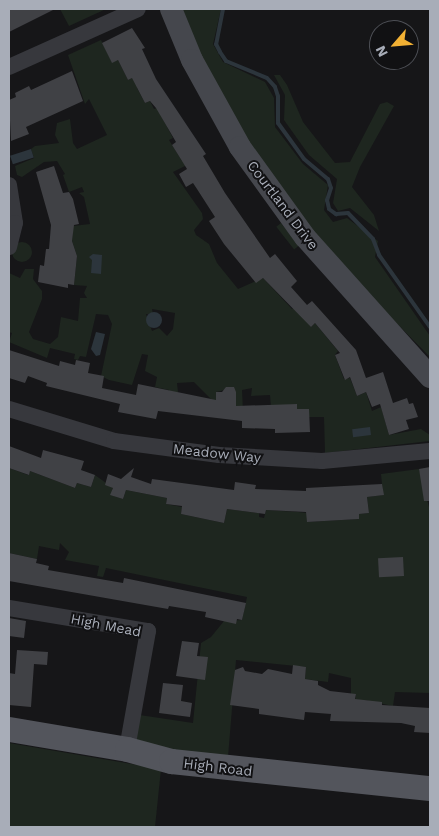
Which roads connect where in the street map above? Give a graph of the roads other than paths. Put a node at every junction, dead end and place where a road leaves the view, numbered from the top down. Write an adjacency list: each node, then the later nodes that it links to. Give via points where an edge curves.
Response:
1 (138, 9): 3 (street)
2 (172, 9): 6 (street, Courtland Drive, via 192,60 240,147 305,236)
3 (9, 67)
4 (9, 185): 5 (street, via 15,223)
5 (9, 247)
6 (430, 377)
7 (9, 410): 8 (street, Meadow Way, via 114,440 219,455 322,461)
8 (430, 451)
9 (9, 608): 11 (street, High Mead, via 148,632)
10 (9, 729): 11 (main road, High Road)
11 (127, 749): 12 (main road, High Road, via 171,761)
12 (430, 788)

